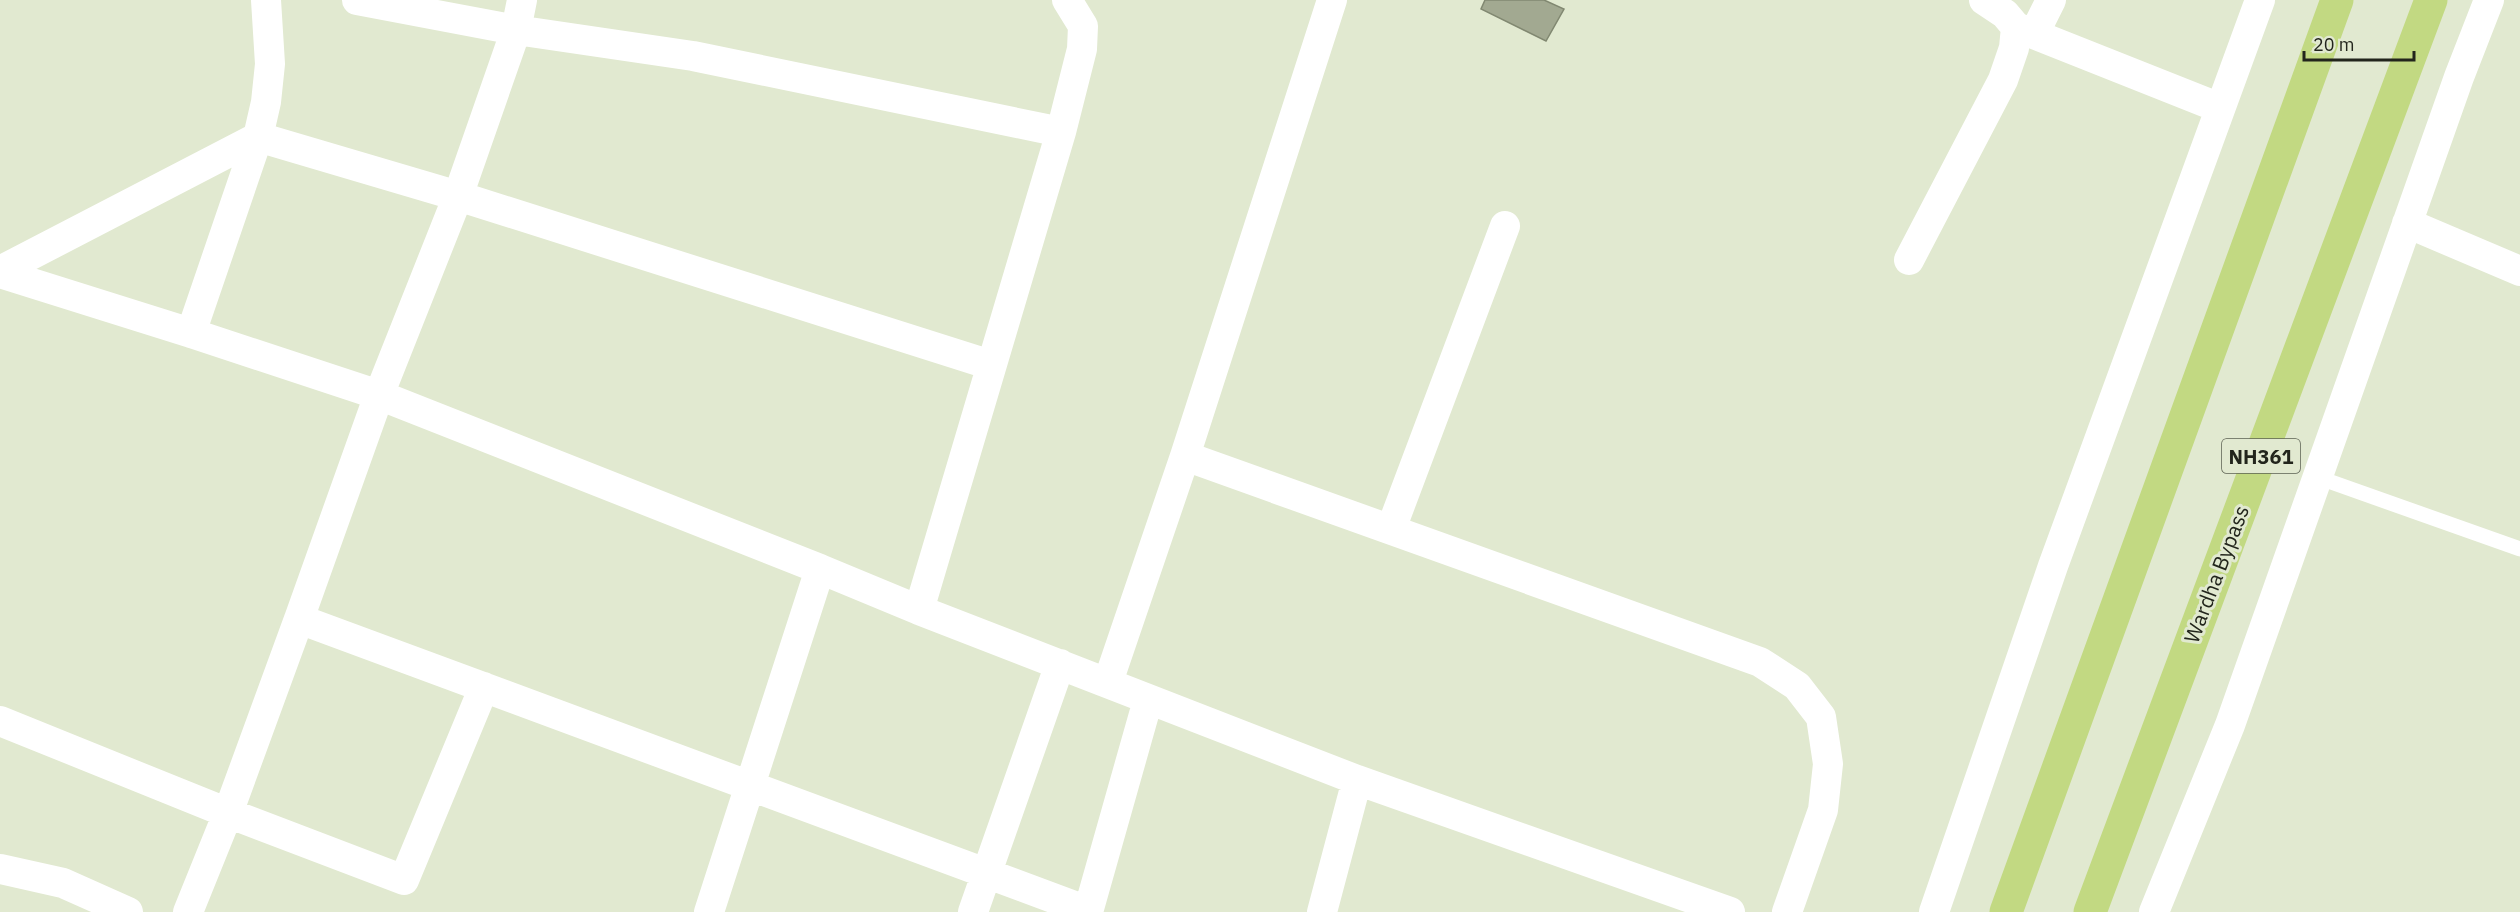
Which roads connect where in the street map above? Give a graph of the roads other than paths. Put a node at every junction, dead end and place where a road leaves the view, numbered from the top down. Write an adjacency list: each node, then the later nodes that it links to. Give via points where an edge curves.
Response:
1 (266, 0): 16 (street, via 270,64)
2 (357, 0): 12 (street)
3 (522, 0): 12 (street)
4 (1067, 0): 15 (street, via 1083,26 1082,49)
5 (1332, 0): 26 (street)
6 (1984, 0): 13 (street)
7 (2051, 0): 13 (street)
8 (2260, 0): 14 (street)
9 (2337, 0): 52 (highway)
10 (2431, 0): 53 (highway, Wardha Bypass / NH361)
11 (2489, 0): 18 (street)
12 (516, 30): 15 (street, via 693,56); 17 (street)
13 (2025, 31): 14 (street); 20 (street)
14 (2220, 108): 51 (street, via 2057,555)
15 (1061, 132): 24 (street)
16 (258, 137): 17 (street); 22 (street); 23 (street)
17 (458, 196): 24 (street); 25 (street)
18 (2407, 223): 21 (street); 27 (street)
19 (1505, 226): 28 (street)
20 (1909, 260)
21 (2520, 271)
22 (0, 272): 23 (street)
23 (191, 333): 25 (street)
24 (991, 365): 31 (street)
25 (379, 395): 30 (street); 32 (street)
26 (1185, 456): 28 (street); 34 (street)
27 (2317, 477): 29 (lane); 54 (street, via 2229,725)
28 (1391, 529): 50 (street, via 1760,662 1797,686 1821,717 1828,764 1822,810)
29 (2520, 549)
30 (820, 569): 31 (street); 39 (street)
31 (919, 610): 33 (street)
32 (299, 619): 35 (street); 40 (street)
33 (1060, 664): 34 (street); 42 (street)
34 (1108, 682): 36 (street)
35 (484, 687): 39 (street); 40 (street, via 404,880)
36 (1148, 700): 38 (street); 43 (street)
37 (0, 721): 40 (street)
38 (1357, 780): 48 (street); 49 (street)
39 (750, 785): 42 (street); 46 (street)
40 (228, 813): 45 (street)
41 (0, 869): 44 (street, via 63,883)
42 (986, 872): 43 (street); 47 (street)
43 (1088, 911)
44 (128, 912)
45 (188, 912)
46 (709, 912)
47 (973, 912)
48 (1322, 912)
49 (1730, 912)
50 (1787, 912)
51 (1934, 912)
52 (2006, 912)
53 (2090, 912)
54 (2154, 912)

